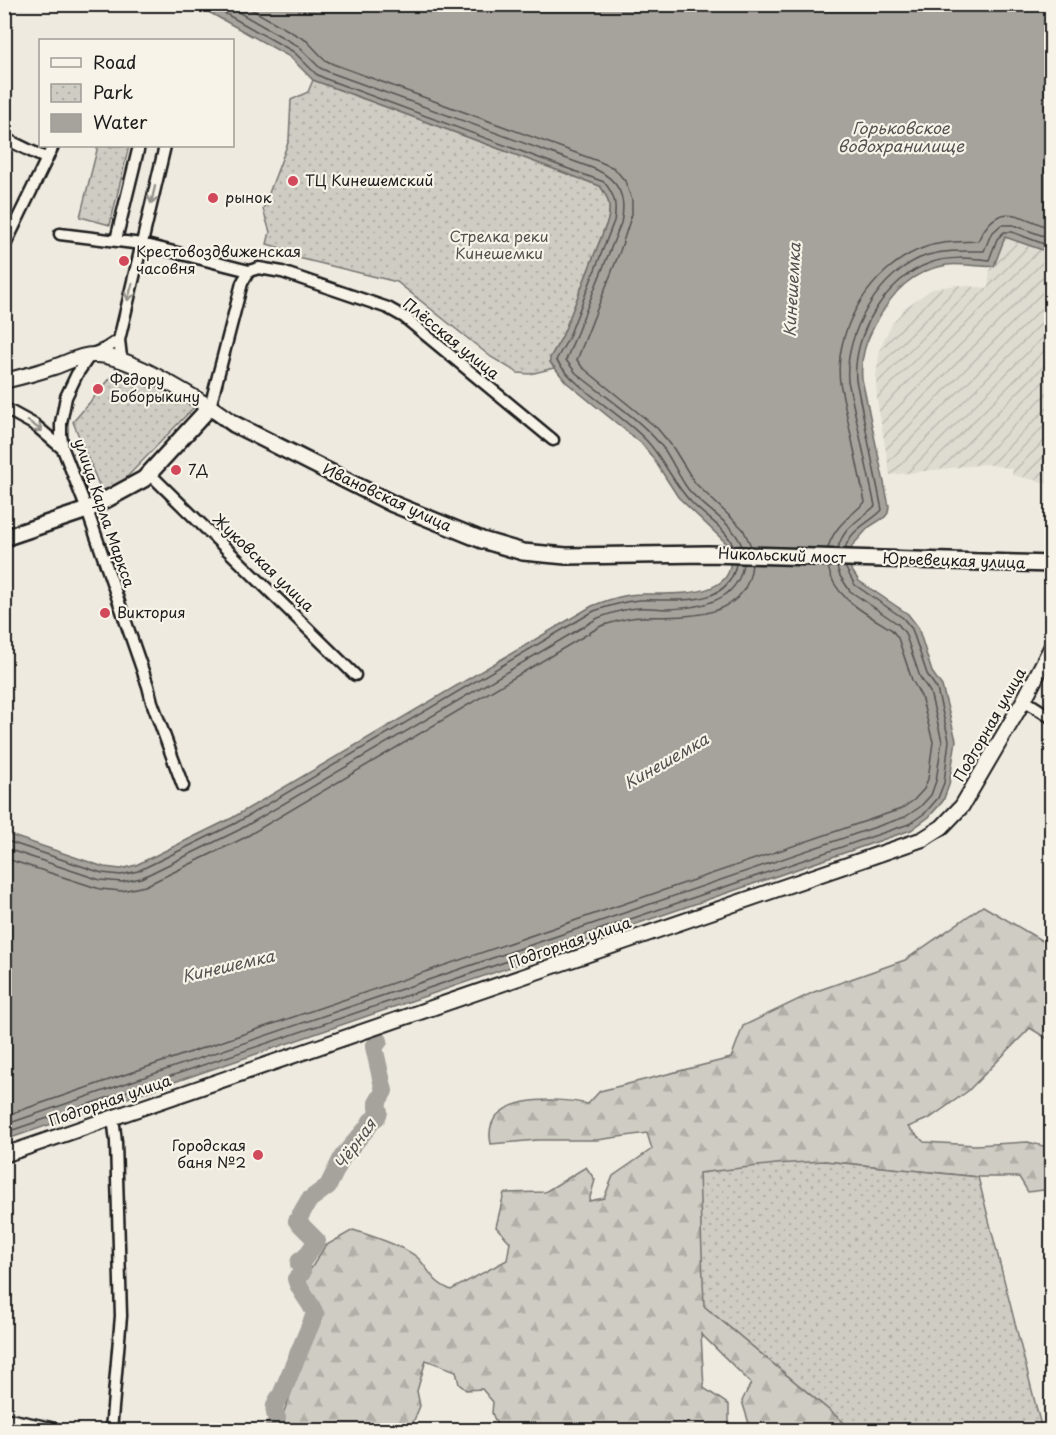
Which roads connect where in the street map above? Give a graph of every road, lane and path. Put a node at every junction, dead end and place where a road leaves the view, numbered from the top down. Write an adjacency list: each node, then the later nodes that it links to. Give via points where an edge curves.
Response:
1 (4, 138): 5 (street)
2 (53, 147): 5 (street)
3 (139, 147): 7 (street)
4 (165, 147): 8 (street, one-way to 8)
5 (47, 159): 9 (street)
6 (60, 234): 7 (street, Плёсская улица)
7 (116, 240): 8 (street, Плёсская улица)
8 (142, 244): 10 (street, Плёсская улица); 11 (street, one-way to 11)
9 (4, 247)
10 (249, 271): 15 (street, via 242,283); 17 (street, Плёсская улица, via 259,268 282,272 388,308)
11 (119, 340): 12 (street); 13 (street, via 122,360)
12 (90, 355): 13 (street, Ивановская улица); 14 (street); 18 (street, улица Карла Маркса, via 66,397 61,423)
13 (127, 363): 15 (street, Ивановская улица)
14 (4, 381)
15 (210, 407): 19 (main road); 22 (main road, Ивановская улица, via 234,424 393,504 508,549 566,556)
16 (4, 408): 18 (street, one-way to 18, via 35,425)
17 (553, 440)
18 (63, 449): 20 (street, улица Карла Маркса)
19 (149, 473): 20 (main road); 26 (street, Жуковская улица)
20 (87, 510): 21 (main road); 29 (street, улица Карла Маркса)
21 (4, 538)
22 (708, 554): 23 (main road, Никольский мост)
23 (856, 558): 24 (main road, Юрьевецкая улица)
24 (1052, 564)
25 (1052, 646): 27 (street, Подгорная улица)
26 (355, 675)
27 (1024, 700): 28 (street); 30 (street, Подгорная улица, via 962,807 923,839)
28 (1052, 718)
29 (183, 786)
30 (113, 1117): 31 (street, Подгорная улица); 34 (street, via 121,1316)
31 (4, 1155)
32 (4, 1418): 33 (street)
33 (60, 1431)
34 (111, 1431)

